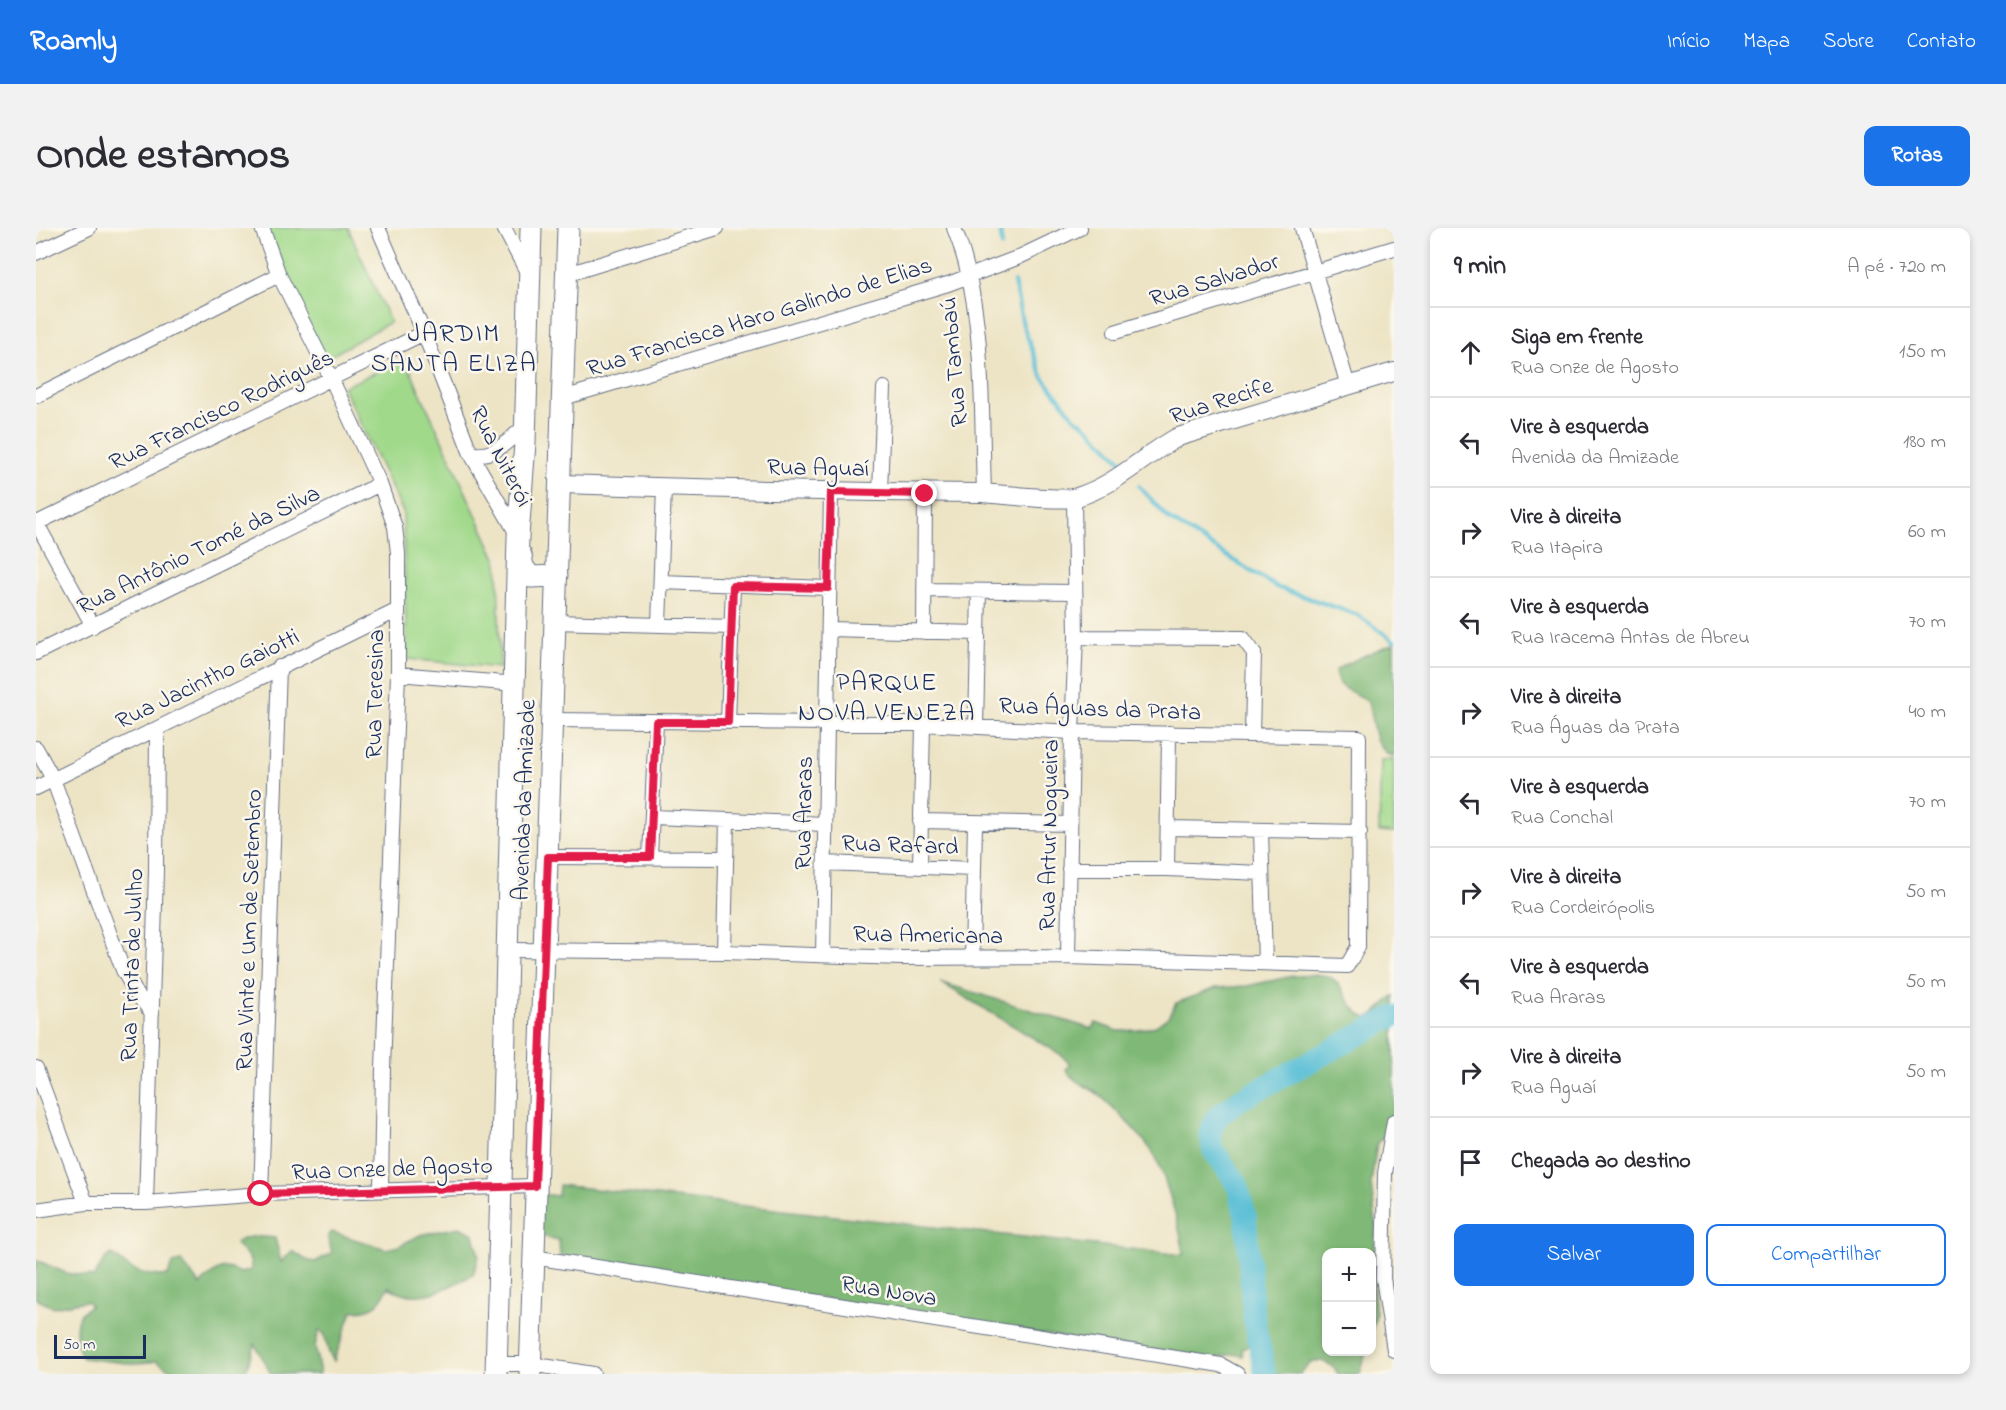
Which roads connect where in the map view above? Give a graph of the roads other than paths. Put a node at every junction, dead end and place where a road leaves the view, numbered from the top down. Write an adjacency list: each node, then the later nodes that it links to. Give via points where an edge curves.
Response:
1 (89, 228): 12 (street)
2 (262, 228): 15 (street, Rua Teresina)
3 (378, 228): 19 (street, Rua Niterói)
4 (504, 228): 17 (street)
5 (531, 228): 17 (main road, Avenida da Amizade)
6 (568, 228): 14 (main road, Avenida da Amizade)
7 (717, 228): 14 (street)
8 (954, 228): 16 (street, Rua Tambaú)
9 (1080, 228): 16 (street, Rua Francisca Haro Galindo de Elias)
10 (1302, 228): 13 (street)
11 (1394, 248): 13 (street, Rua Salvador)
12 (36, 253)
13 (1316, 272): 18 (street, Rua Salvador); 22 (street)
14 (568, 274): 25 (main road, Avenida da Amizade)
15 (279, 275): 21 (street, Rua Teresina); 24 (street)
16 (967, 276): 25 (street, Rua Francisca Haro Galindo de Elias); 33 (street, Rua Tambaú, via 979,345)
17 (530, 278): 26 (main road, Avenida da Amizade)
18 (1115, 332)
19 (424, 333): 21 (street, Rua Francisco Rodriguês); 27 (street, Rua Niterói)
20 (1394, 372): 22 (street, Rua Recife)
21 (332, 380): 28 (street, Rua Teresina); 36 (street, Rua Francisco Rodriguês)
22 (1348, 386): 35 (street, Rua Recife, via 1178,437 1156,448 1109,484)
23 (884, 388): 32 (street)
24 (36, 396)
25 (563, 398): 29 (main road, Avenida da Amizade)
26 (525, 426): 27 (street, via 496,451 486,456); 37 (main road, Avenida da Amizade)
27 (471, 454): 37 (street, Rua Niterói)
28 (380, 484): 45 (street, Rua Teresina, via 395,526); 48 (street, Rua Antônio Tomé da Silva)
29 (562, 484): 30 (street, Rua Aguaí); 38 (main road, Avenida da Amizade)
30 (664, 488): 31 (street, Rua Aguaí); 39 (street)
31 (831, 492): 32 (street, Rua Aguaí); 41 (street, Rua Araras)
32 (880, 492): 34 (street, Rua Aguaí)
33 (984, 493): 34 (street, Rua Aguaí); 35 (street, Rua Aguaí)
34 (925, 494): 42 (street)
35 (1074, 498): 44 (street, Rua Artur Nogueira)
36 (36, 522): 48 (street)
37 (519, 537): 38 (main road, via 527,574); 57 (main road, Avenida da Amizade)
38 (557, 576): 46 (main road, Avenida da Amizade)
39 (661, 582): 40 (street); 47 (street)
40 (733, 586): 41 (street); 49 (street)
41 (828, 588): 50 (street, Rua Araras)
42 (924, 590): 43 (street); 51 (street)
43 (979, 591): 44 (street); 52 (street)
44 (1075, 592): 53 (street, Rua Artur Nogueira)
45 (398, 610): 55 (street, Rua Jacintho Gaiotti); 56 (street, Rua Teresina)
46 (554, 622): 47 (street); 58 (main road, Avenida da Amizade)
47 (659, 624): 49 (street)
48 (93, 626): 54 (street, Rua Antônio Tomé da Silva)
49 (732, 627): 60 (street)
50 (829, 629): 51 (street); 61 (street, Rua Araras)
51 (924, 632): 52 (street)
52 (978, 633): 63 (street)
53 (1076, 637): 65 (street, Rua Artur Nogueira); 67 (street, via 1244,638 1254,653)
54 (36, 653)
55 (279, 667): 64 (street, Rua Jacintho Gaiotti); 103 (street, Rua Vinte e Um de Setembro)
56 (398, 674): 57 (street); 102 (street, Rua Teresina)
57 (516, 684): 89 (main road, Avenida da Amizade)
58 (552, 720): 59 (street, Rua Águas da Prata); 80 (main road, Avenida da Amizade)
59 (656, 722): 60 (street, Rua Águas da Prata); 71 (street)
60 (728, 722): 61 (street, Rua Águas da Prata)
61 (826, 724): 62 (street, Rua Águas da Prata); 74 (street, Rua Araras)
62 (923, 724): 63 (street, Rua Águas da Prata); 73 (street)
63 (976, 726): 65 (street, Rua Águas da Prata)
64 (157, 729): 69 (street, Rua Jacintho Gaiotti); 96 (street, Rua Trinta de Julho)
65 (1072, 732): 66 (street, Rua Águas da Prata); 76 (street, Rua Artur Nogueira)
66 (1169, 733): 67 (street, Rua Águas da Prata); 77 (street)
67 (1252, 734): 79 (street, Rua Águas da Prata, via 1359,737)
68 (36, 748): 69 (street)
69 (53, 778): 70 (street, Rua Jacintho Gaiotti); 96 (street, via 123,970)
70 (36, 788)
71 (653, 817): 72 (street); 81 (street)
72 (727, 820): 74 (street); 82 (street)
73 (920, 821): 75 (street); 84 (street)
74 (825, 824): 83 (street, Rua Araras)
75 (975, 824): 76 (street); 85 (street)
76 (1070, 824): 86 (street, Rua Artur Nogueira)
77 (1169, 828): 78 (street); 87 (street)
78 (1261, 831): 79 (street); 88 (street)
79 (1360, 832): 95 (street, Rua Americana, via 1358,948 1347,966)
80 (548, 857): 81 (street); 90 (main road, Avenida da Amizade)
81 (650, 857): 82 (street)
82 (726, 858): 91 (street)
83 (825, 863): 84 (street, Rua Rafard); 92 (street, Rua Araras)
84 (920, 866): 85 (street, Rua Rafard)
85 (973, 869): 93 (street)
86 (1069, 869): 87 (street); 94 (street, Rua Artur Nogueira)
87 (1167, 869): 88 (street)
88 (1261, 873): 95 (street)
89 (508, 950): 90 (street, Rua Americana); 101 (main road, Avenida da Amizade)
90 (544, 950): 91 (street, Rua Americana); 100 (main road, Avenida da Amizade)
91 (724, 952): 92 (street, Rua Americana)
92 (823, 955): 93 (street, Rua Americana)
93 (972, 957): 94 (street, Rua Americana)
94 (1068, 957): 95 (street, Rua Americana)
95 (1265, 962)
96 (152, 1013): 105 (street, Rua Trinta de Julho)
97 (36, 1068): 104 (street)
98 (1394, 1121): 99 (street)
99 (1390, 1174): 108 (street)
100 (535, 1186): 101 (street, Rua Onze de Agosto); 107 (main road, Avenida da Amizade)
101 (500, 1187): 102 (street, Rua Onze de Agosto); 110 (main road, Avenida da Amizade)
102 (381, 1190): 103 (street, Rua Onze de Agosto)
103 (261, 1194): 105 (street, Rua Onze de Agosto)
104 (86, 1203): 105 (street, Rua Onze de Agosto); 106 (street, Rua Onze de Agosto)
105 (146, 1203)
106 (36, 1210)
107 (533, 1257): 111 (main road, Avenida da Amizade); 113 (street, Rua Nova, via 1221,1365)
108 (1388, 1279): 109 (street)
109 (1394, 1350)
110 (497, 1369): 111 (street)
111 (531, 1369): 112 (street)
112 (593, 1374)
113 (1237, 1374)

